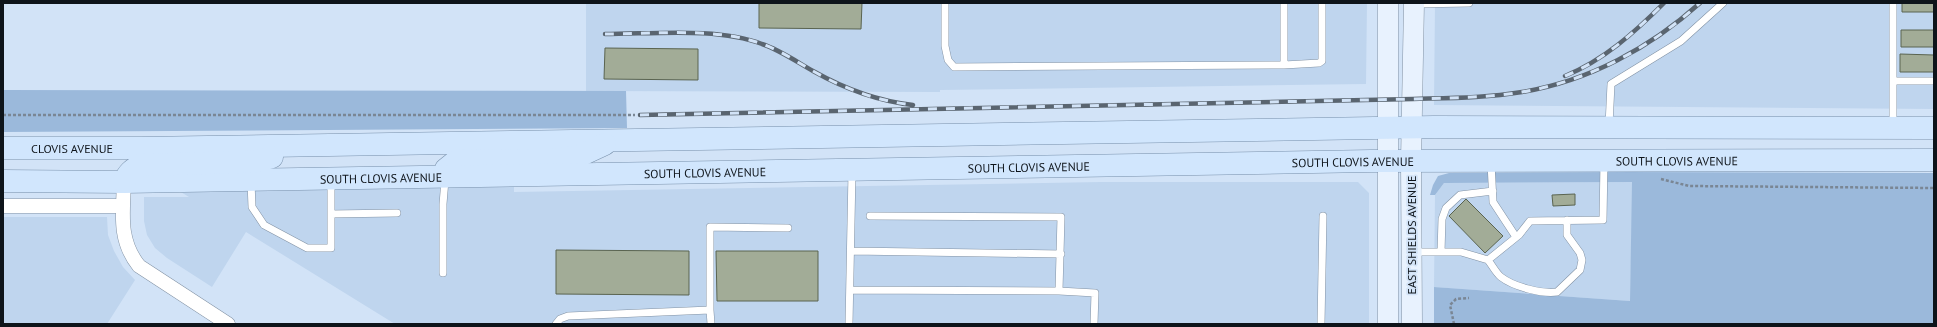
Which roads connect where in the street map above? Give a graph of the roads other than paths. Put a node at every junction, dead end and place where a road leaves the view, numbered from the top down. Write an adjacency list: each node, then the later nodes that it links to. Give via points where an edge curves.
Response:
1 (945, 3): 9 (lane, via 945,46 948,60 954,67)
2 (1284, 3): 9 (lane)
3 (1322, 3): 9 (lane, via 1322,61)
4 (1388, 3): 12 (main road, EAST SHIELDS AVENUE)
5 (1470, 3): 8 (lane)
6 (1723, 3): 14 (lane, via 1681,41 1611,84)
7 (1893, 3): 10 (lane)
8 (1414, 4): 13 (main road, EAST SHIELDS AVENUE)
9 (1284, 65)
10 (1893, 81): 11 (lane); 15 (lane)
11 (1934, 81)
12 (1388, 128): 13 (main road); 17 (main road); 24 (main road, EAST SHIELDS AVENUE)
13 (1412, 128): 14 (main road); 25 (main road, EAST SHIELDS AVENUE)
14 (1609, 128): 15 (main road)
15 (1893, 128): 16 (main road)
16 (1934, 128)
17 (612, 140): 18 (main road); 27 (main road, via 577,157 551,160 456,161 446,169)
18 (447, 143): 19 (main road); 28 (main road, via 441,156 434,162 340,166)
19 (296, 145): 20 (main road, CLOVIS AVENUE); 31 (main road, via 257,161 141,165 133,168)
20 (3, 148)
21 (1934, 160): 23 (main road, SOUTH CLOVIS AVENUE)
22 (1491, 161): 23 (main road, SOUTH CLOVIS AVENUE); 25 (main road, SOUTH CLOVIS AVENUE); 32 (lane)
23 (1604, 161): 39 (lane, via 1603,220)
24 (1387, 162): 25 (main road, SOUTH CLOVIS AVENUE); 26 (main road, SOUTH CLOVIS AVENUE); 58 (main road, EAST SHIELDS AVENUE)
25 (1411, 162): 43 (main road, EAST SHIELDS AVENUE)
26 (852, 170): 27 (main road, SOUTH CLOVIS AVENUE); 42 (lane)
27 (446, 176): 28 (main road, SOUTH CLOVIS AVENUE); 47 (lane, via 443,204)
28 (331, 178): 29 (main road, SOUTH CLOVIS AVENUE); 36 (lane)
29 (251, 180): 31 (main road, SOUTH CLOVIS AVENUE); 36 (lane, via 252,207 264,225 307,248 331,248)
30 (3, 181): 31 (main road)
31 (124, 182): 34 (street)
32 (1493, 191): 41 (lane, via 1493,202); 44 (lane, via 1460,195 1446,208 1442,219)
33 (3, 206): 34 (street)
34 (123, 206): 51 (street, via 124,240 131,256 139,266)
35 (397, 213): 36 (lane)
36 (331, 214)
37 (870, 216): 45 (lane, via 1061,217)
38 (1323, 216): 57 (lane)
39 (1567, 220): 41 (lane, via 1530,221); 46 (lane, via 1567,235 1582,260 1580,270 1557,292 1541,293 1511,283 1500,277)
40 (788, 228): 50 (lane, via 710,227)
41 (1516, 237): 46 (lane)
42 (851, 251): 45 (lane); 48 (lane)
43 (1411, 252): 44 (lane); 59 (main road, EAST SHIELDS AVENUE)
44 (1441, 252): 46 (lane, via 1461,252)
45 (1061, 254): 49 (lane)
46 (1488, 260)
47 (443, 273)
48 (850, 290): 49 (lane); 55 (lane)
49 (1059, 292): 56 (lane, via 1095,293)
50 (710, 310): 53 (lane, via 568,316); 54 (lane)
51 (209, 319): 52 (street)
52 (228, 324)
53 (556, 324)
54 (710, 324)
55 (849, 324)
56 (1094, 324)
57 (1321, 324)
58 (1388, 324)
59 (1412, 324)

